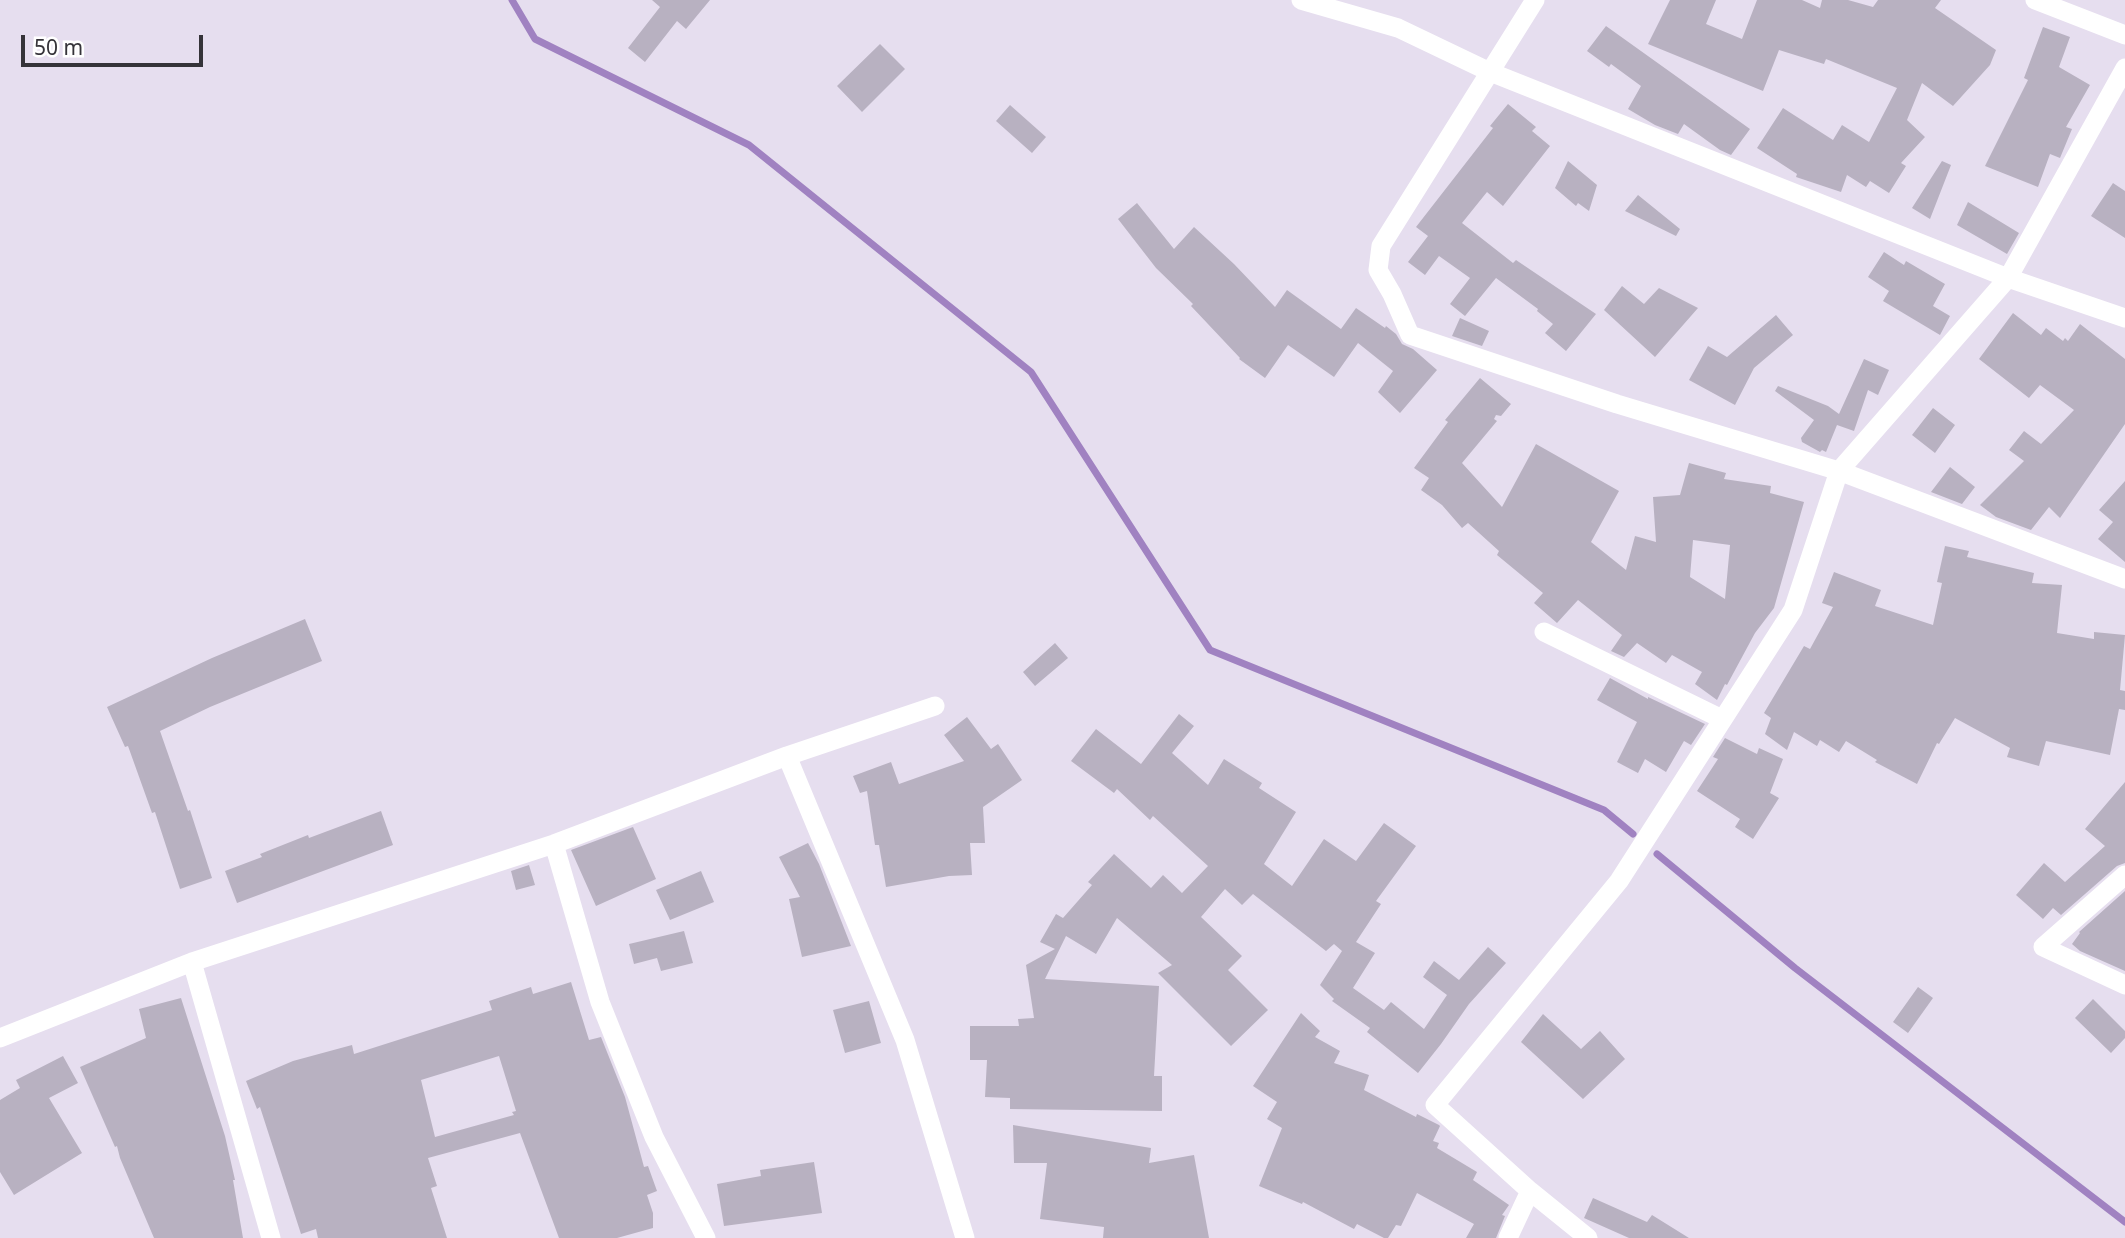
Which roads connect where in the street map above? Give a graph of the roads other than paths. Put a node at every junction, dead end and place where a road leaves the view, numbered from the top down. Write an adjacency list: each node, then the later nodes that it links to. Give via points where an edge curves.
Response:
1 (1301, 0): 6 (street, via 1398,28)
2 (1535, 0): 6 (street)
3 (2035, 0): 4 (street)
4 (2125, 35)
5 (2125, 68): 7 (street)
6 (1490, 72): 7 (street); 9 (street, via 1381,246 1378,270 1410,335)
7 (2008, 278): 8 (street); 9 (street)
8 (2125, 318)
9 (1839, 471): 10 (street); 13 (street, via 1793,610)
10 (2125, 579)
11 (1544, 632): 13 (street)
12 (935, 706): 14 (street)
13 (1722, 719): 20 (street, via 1619,881 1435,1105)
14 (788, 756): 15 (street); 23 (street, via 905,1040)
15 (554, 844): 17 (street); 22 (street, via 600,1002 654,1137)
16 (2125, 874): 18 (street, via 2043,947)
17 (192, 962): 19 (street); 21 (street)
18 (2125, 985)
19 (0, 1038)
20 (1530, 1191): 24 (street); 25 (street)
21 (271, 1238)
22 (706, 1238)
23 (965, 1238)
24 (1508, 1238)
25 (1588, 1238)

